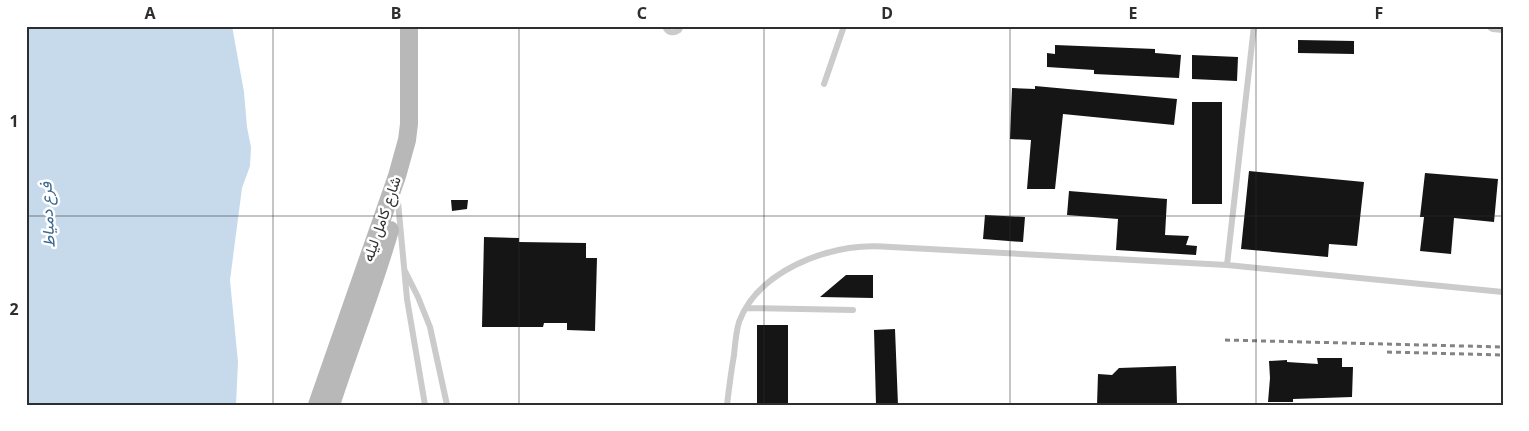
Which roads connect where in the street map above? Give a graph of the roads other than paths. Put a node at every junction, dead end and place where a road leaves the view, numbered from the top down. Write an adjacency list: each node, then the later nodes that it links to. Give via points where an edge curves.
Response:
1 (409, 26): 8 (street, شارع كامل ليله, via 409,124)
2 (418, 26): 9 (street, شارع كامل ليله, via 418,114 415,140)
3 (665, 26): 4 (lane, via 672,33)
4 (681, 26)
5 (844, 26): 7 (lane)
6 (1254, 26): 10 (lane)
7 (824, 84)
8 (397, 176): 9 (street); 15 (street, شارع كامل ليله)
9 (398, 202): 11 (lane); 16 (street, شارع كامل ليله, via 377,275)
10 (1227, 265): 12 (lane); 13 (lane, via 870,246 829,253 786,271 762,288)
11 (404, 267): 17 (lane, via 411,330); 18 (lane, via 430,327)
12 (1503, 292)
13 (747, 308): 14 (lane); 19 (lane, via 737,331)
14 (853, 310)
15 (316, 405)
16 (331, 405)
17 (425, 405)
18 (447, 405)
19 (727, 405)

